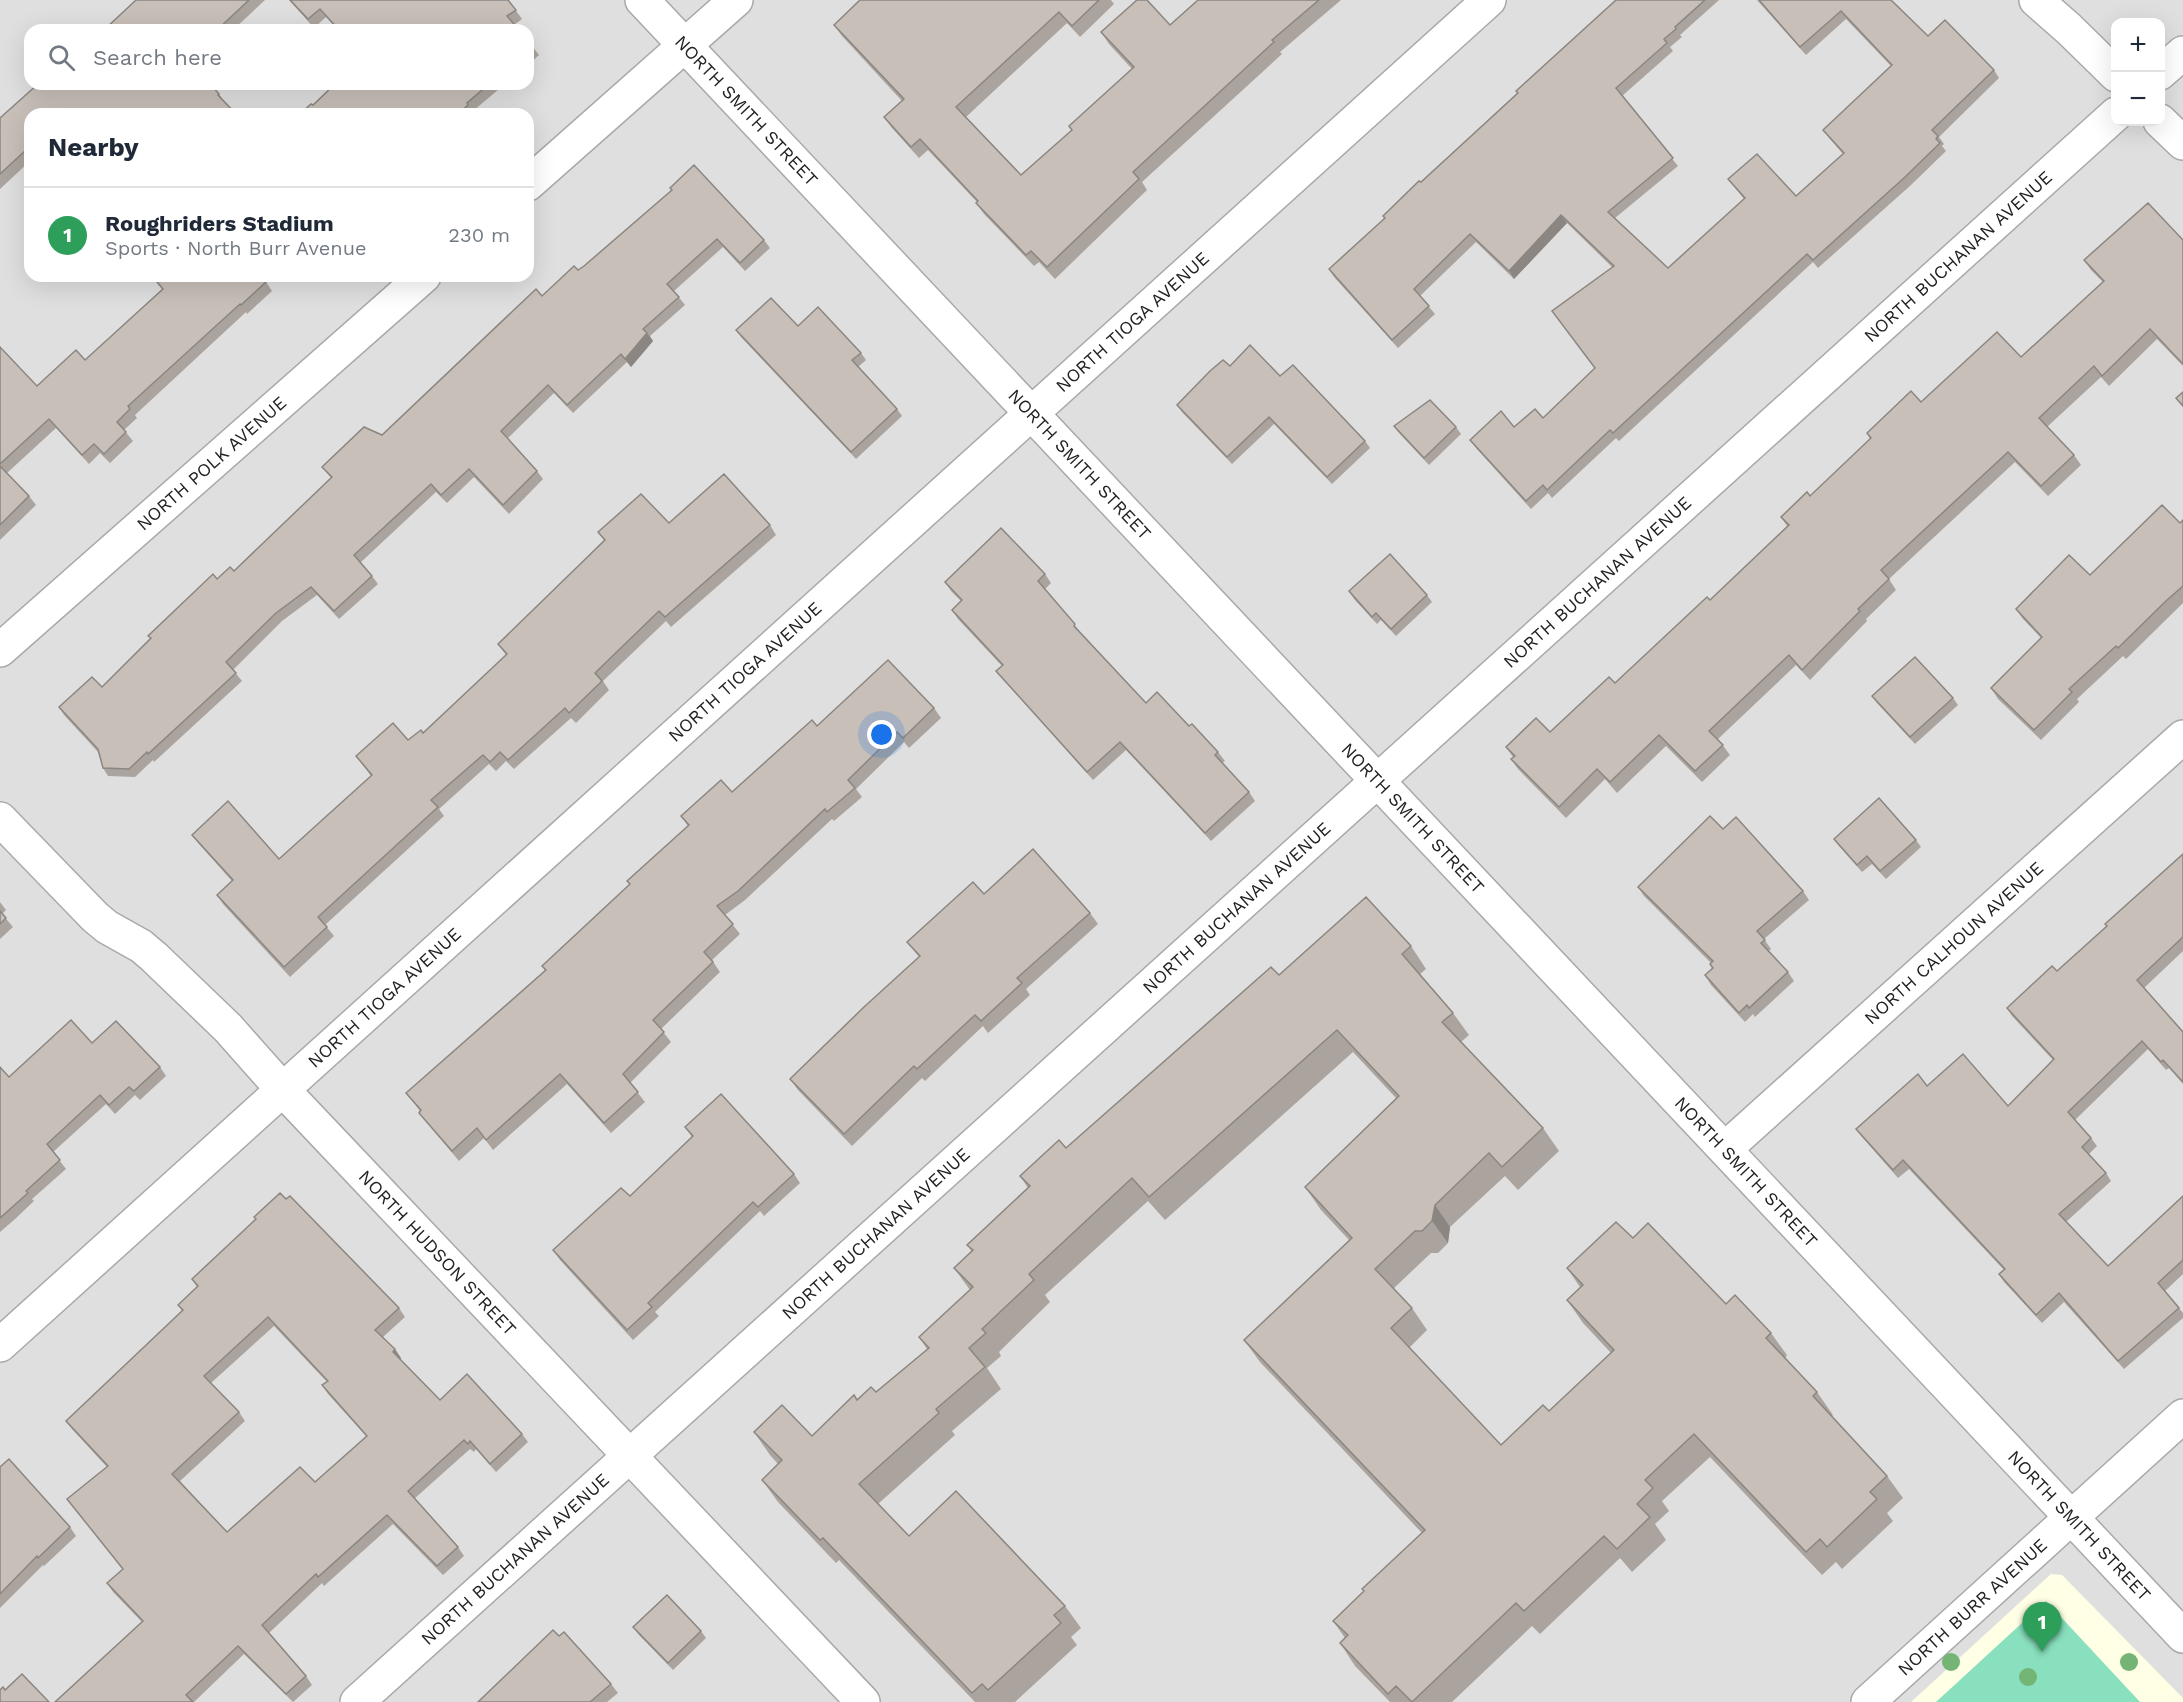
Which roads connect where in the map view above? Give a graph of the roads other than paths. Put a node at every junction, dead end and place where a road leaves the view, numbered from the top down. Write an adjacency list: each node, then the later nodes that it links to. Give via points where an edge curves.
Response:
1 (642, 0): 5 (street, NORTH SMITH STREET)
2 (736, 0): 5 (street)
3 (1488, 0): 14 (street, NORTH TIOGA AVENUE)
4 (2036, 0): 7 (street)
5 (685, 46): 12 (street); 14 (street, NORTH SMITH STREET)
6 (2183, 53): 8 (street)
7 (2112, 72)
8 (2161, 72)
9 (2111, 118): 17 (street, NORTH BUCHANAN AVENUE)
10 (2165, 126): 11 (street)
11 (2183, 143)
12 (534, 179)
13 (417, 282): 15 (street, NORTH POLK AVENUE)
14 (1031, 414): 17 (street, NORTH SMITH STREET); 19 (street, NORTH TIOGA AVENUE)
15 (0, 650)
16 (2183, 737): 20 (street, NORTH CALHOUN AVENUE)
17 (1378, 781): 20 (street, NORTH SMITH STREET); 23 (street, NORTH BUCHANAN AVENUE)
18 (0, 819): 19 (street, NORTH HUDSON STREET, via 95,917 141,946 228,1028)
19 (283, 1090): 21 (street, NORTH TIOGA AVENUE); 23 (street, NORTH HUDSON STREET)
20 (1725, 1149): 24 (street, NORTH SMITH STREET)
21 (0, 1345)
22 (2183, 1416): 24 (street, NORTH BURR AVENUE)
23 (630, 1456): 26 (street, NORTH BUCHANAN AVENUE); 27 (street, NORTH HUDSON STREET)
24 (2071, 1517): 25 (street, NORTH SMITH STREET); 28 (street, NORTH BURR AVENUE)
25 (2183, 1636)
26 (357, 1702)
27 (863, 1702)
28 (1868, 1702)

